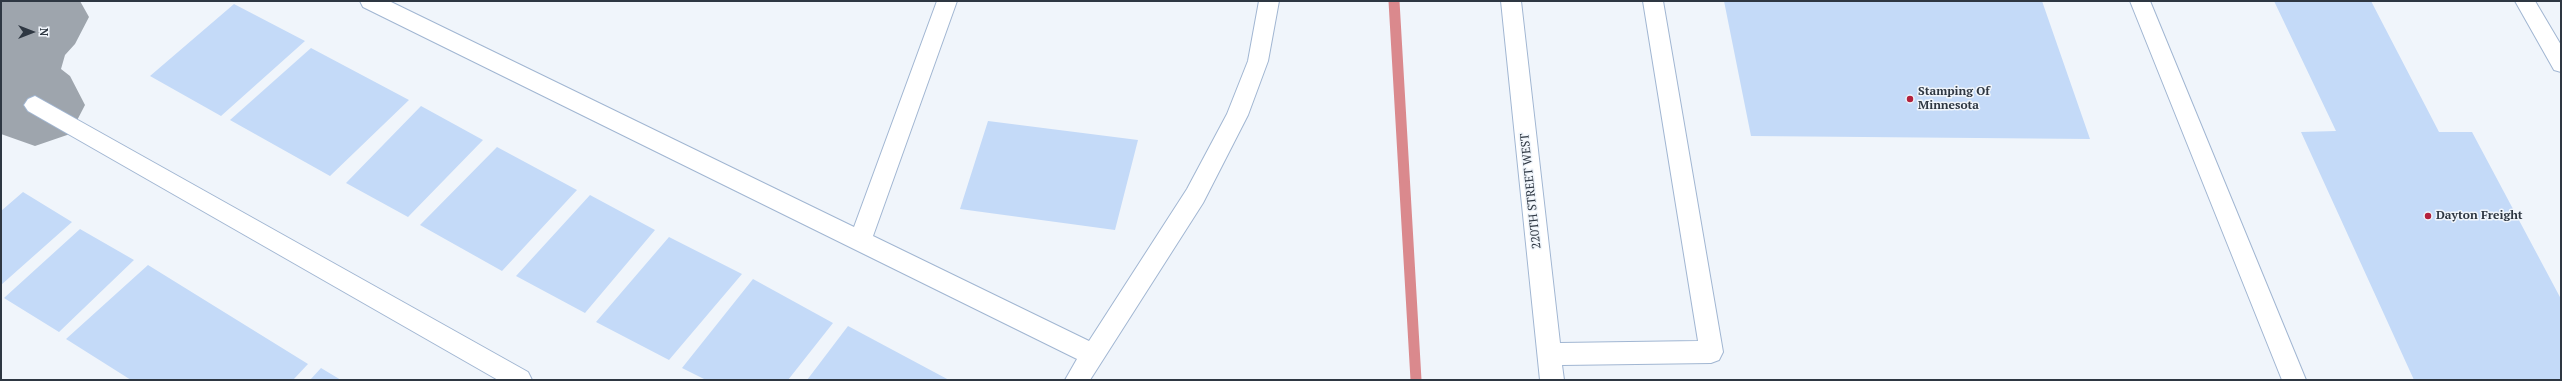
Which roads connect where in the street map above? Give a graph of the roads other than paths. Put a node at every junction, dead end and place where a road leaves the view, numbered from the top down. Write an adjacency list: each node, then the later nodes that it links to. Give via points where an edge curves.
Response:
1 (370, 1): 10 (street)
2 (947, 1): 10 (street)
3 (1269, 1): 12 (street, via 1258,61 1237,115 1195,196)
4 (1511, 1): 11 (street, 220TH STREET WEST)
5 (1653, 1): 11 (street, via 1711,352)
6 (2140, 1): 16 (street)
7 (2524, 1): 8 (street)
8 (2561, 64)
9 (35, 105): 13 (street)
10 (860, 241): 12 (street)
11 (1549, 354): 15 (street, 220TH STREET WEST)
12 (1093, 355): 14 (street)
13 (520, 380)
14 (1077, 380)
15 (1552, 380)
16 (2294, 380)

